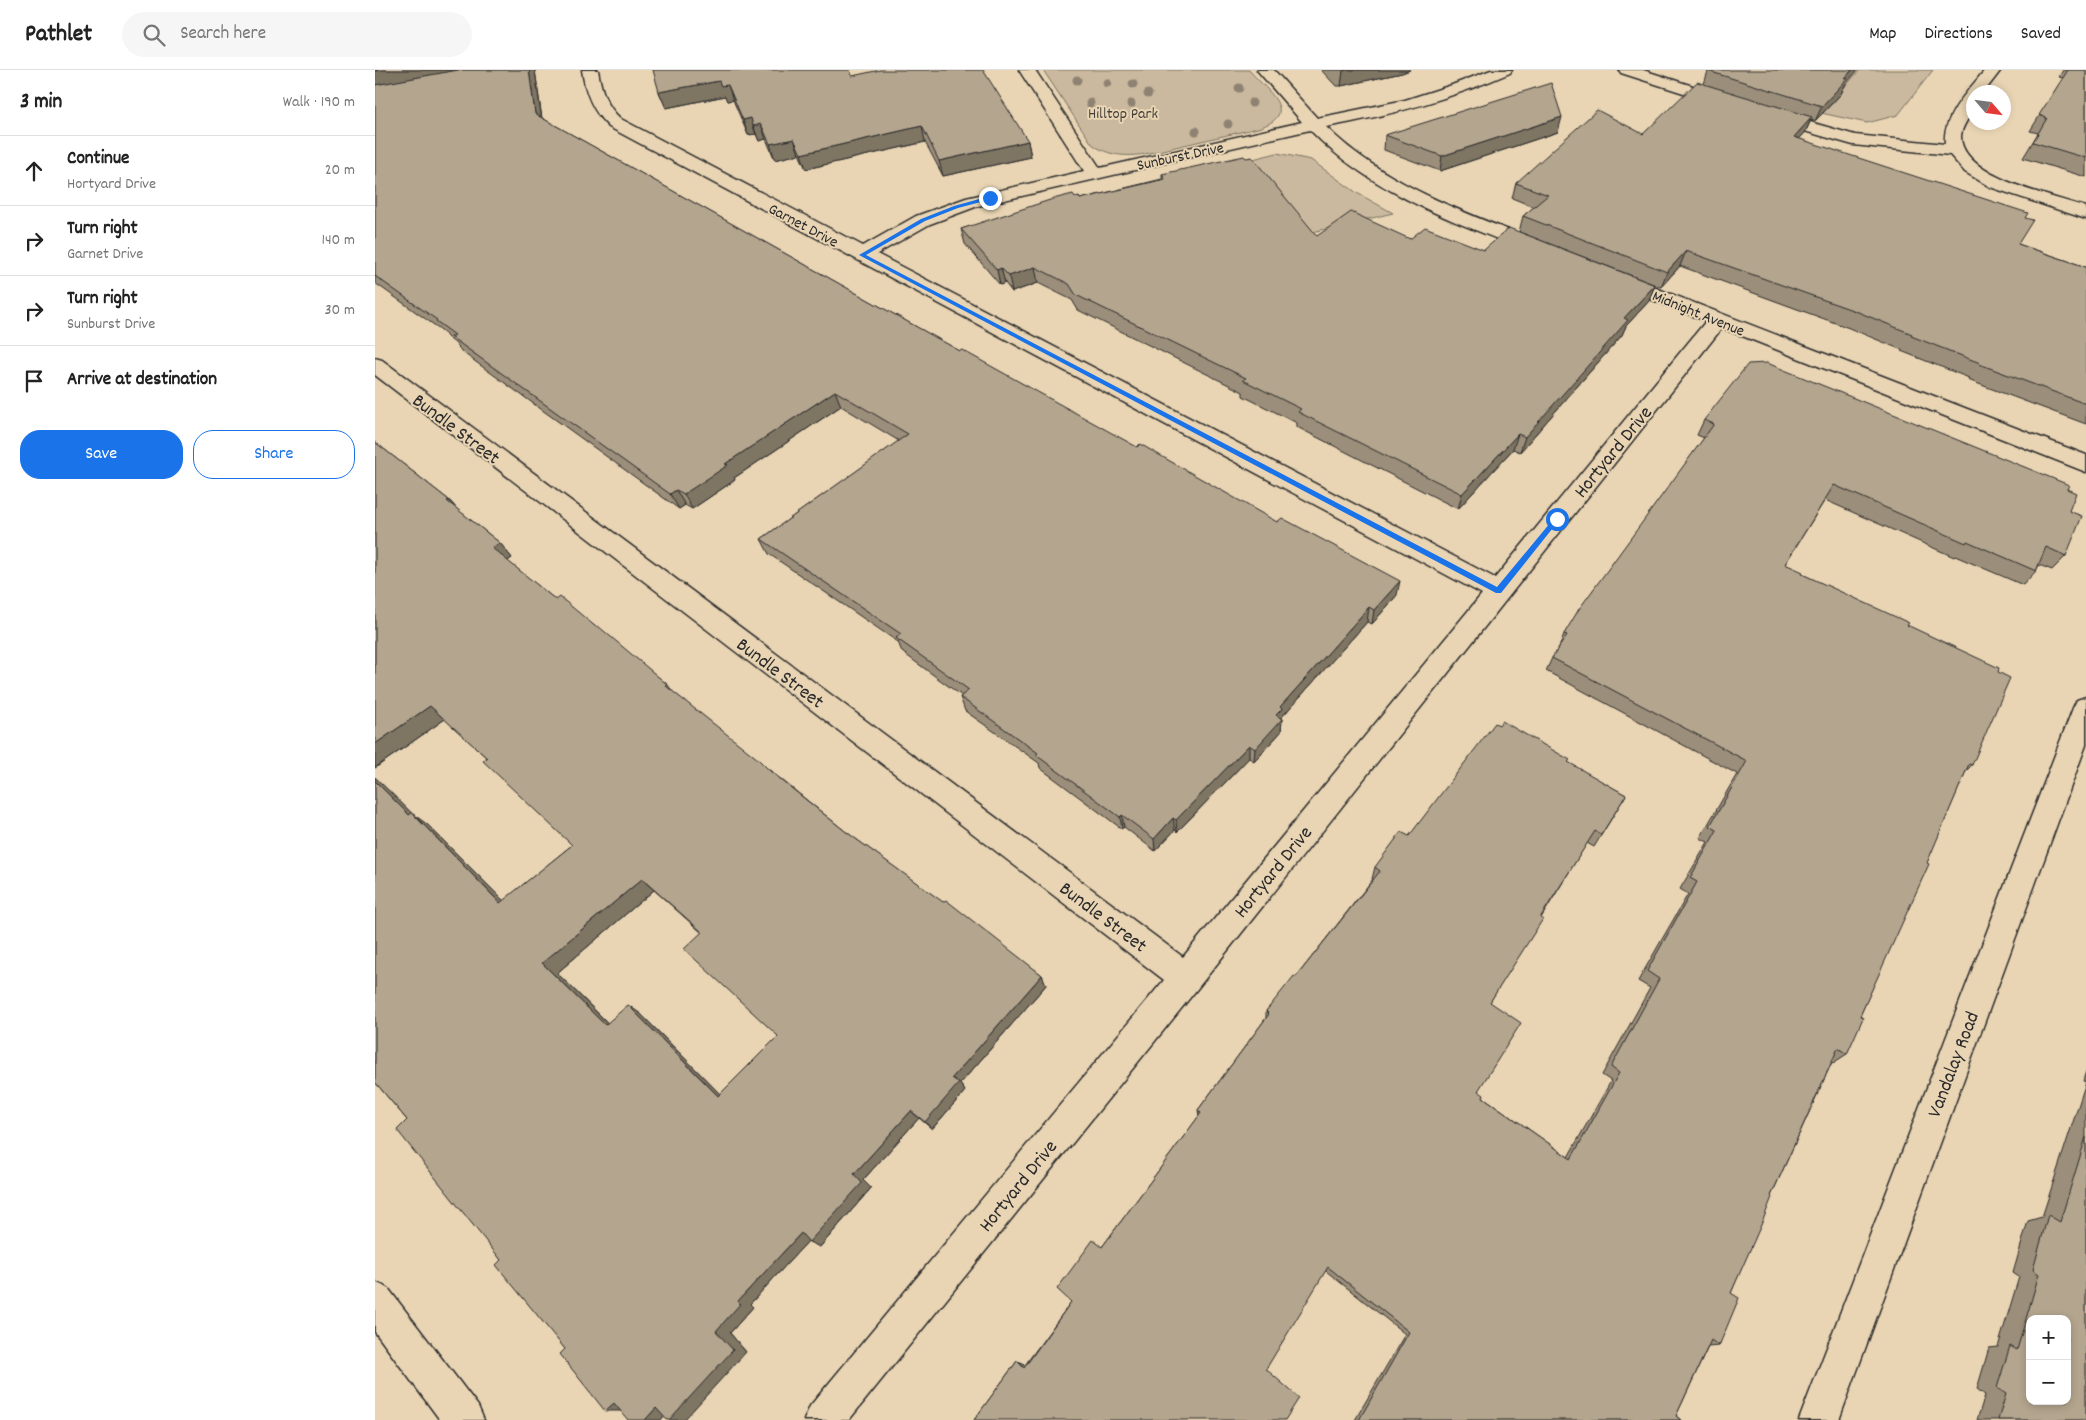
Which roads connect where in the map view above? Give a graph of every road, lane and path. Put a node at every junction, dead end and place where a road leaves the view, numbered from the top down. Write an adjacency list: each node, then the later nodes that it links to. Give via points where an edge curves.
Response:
1 (589, 70): 15 (street, Garnet Drive, via 599,105 605,116 615,123)
2 (1027, 70): 13 (street)
3 (1265, 70): 11 (street)
4 (1504, 70): 11 (street, Sunburst Drive, via 1426,99)
5 (1627, 70): 8 (street)
6 (1993, 70): 7 (street)
7 (1981, 85)
8 (1739, 106)
9 (1966, 107): 12 (street, via 1955,125 1953,143)
10 (1758, 112): 12 (street, via 1853,140)
11 (1314, 124): 13 (street, Sunburst Drive); 16 (street, via 1361,164 1410,195)
12 (1956, 150): 14 (street, via 1965,163 1985,178)
13 (1095, 174): 15 (street, Sunburst Drive, via 956,207 923,220)
14 (2086, 213)
15 (862, 255): 21 (street, Garnet Drive)
16 (1556, 255)
17 (1602, 273): 18 (street, Midnight Avenue)
18 (1718, 320): 20 (street, Midnight Avenue); 21 (street, Hortyard Drive)
19 (375, 366): 23 (street, Bundle Street)
20 (2086, 464)
21 (1498, 591): 23 (street, Hortyard Drive)
22 (2086, 708): 27 (street, Vandalay Road)
23 (1186, 978): 26 (street, Hortyard Drive)
24 (375, 1301): 25 (street)
25 (464, 1420)
26 (823, 1420)
27 (1819, 1420)

